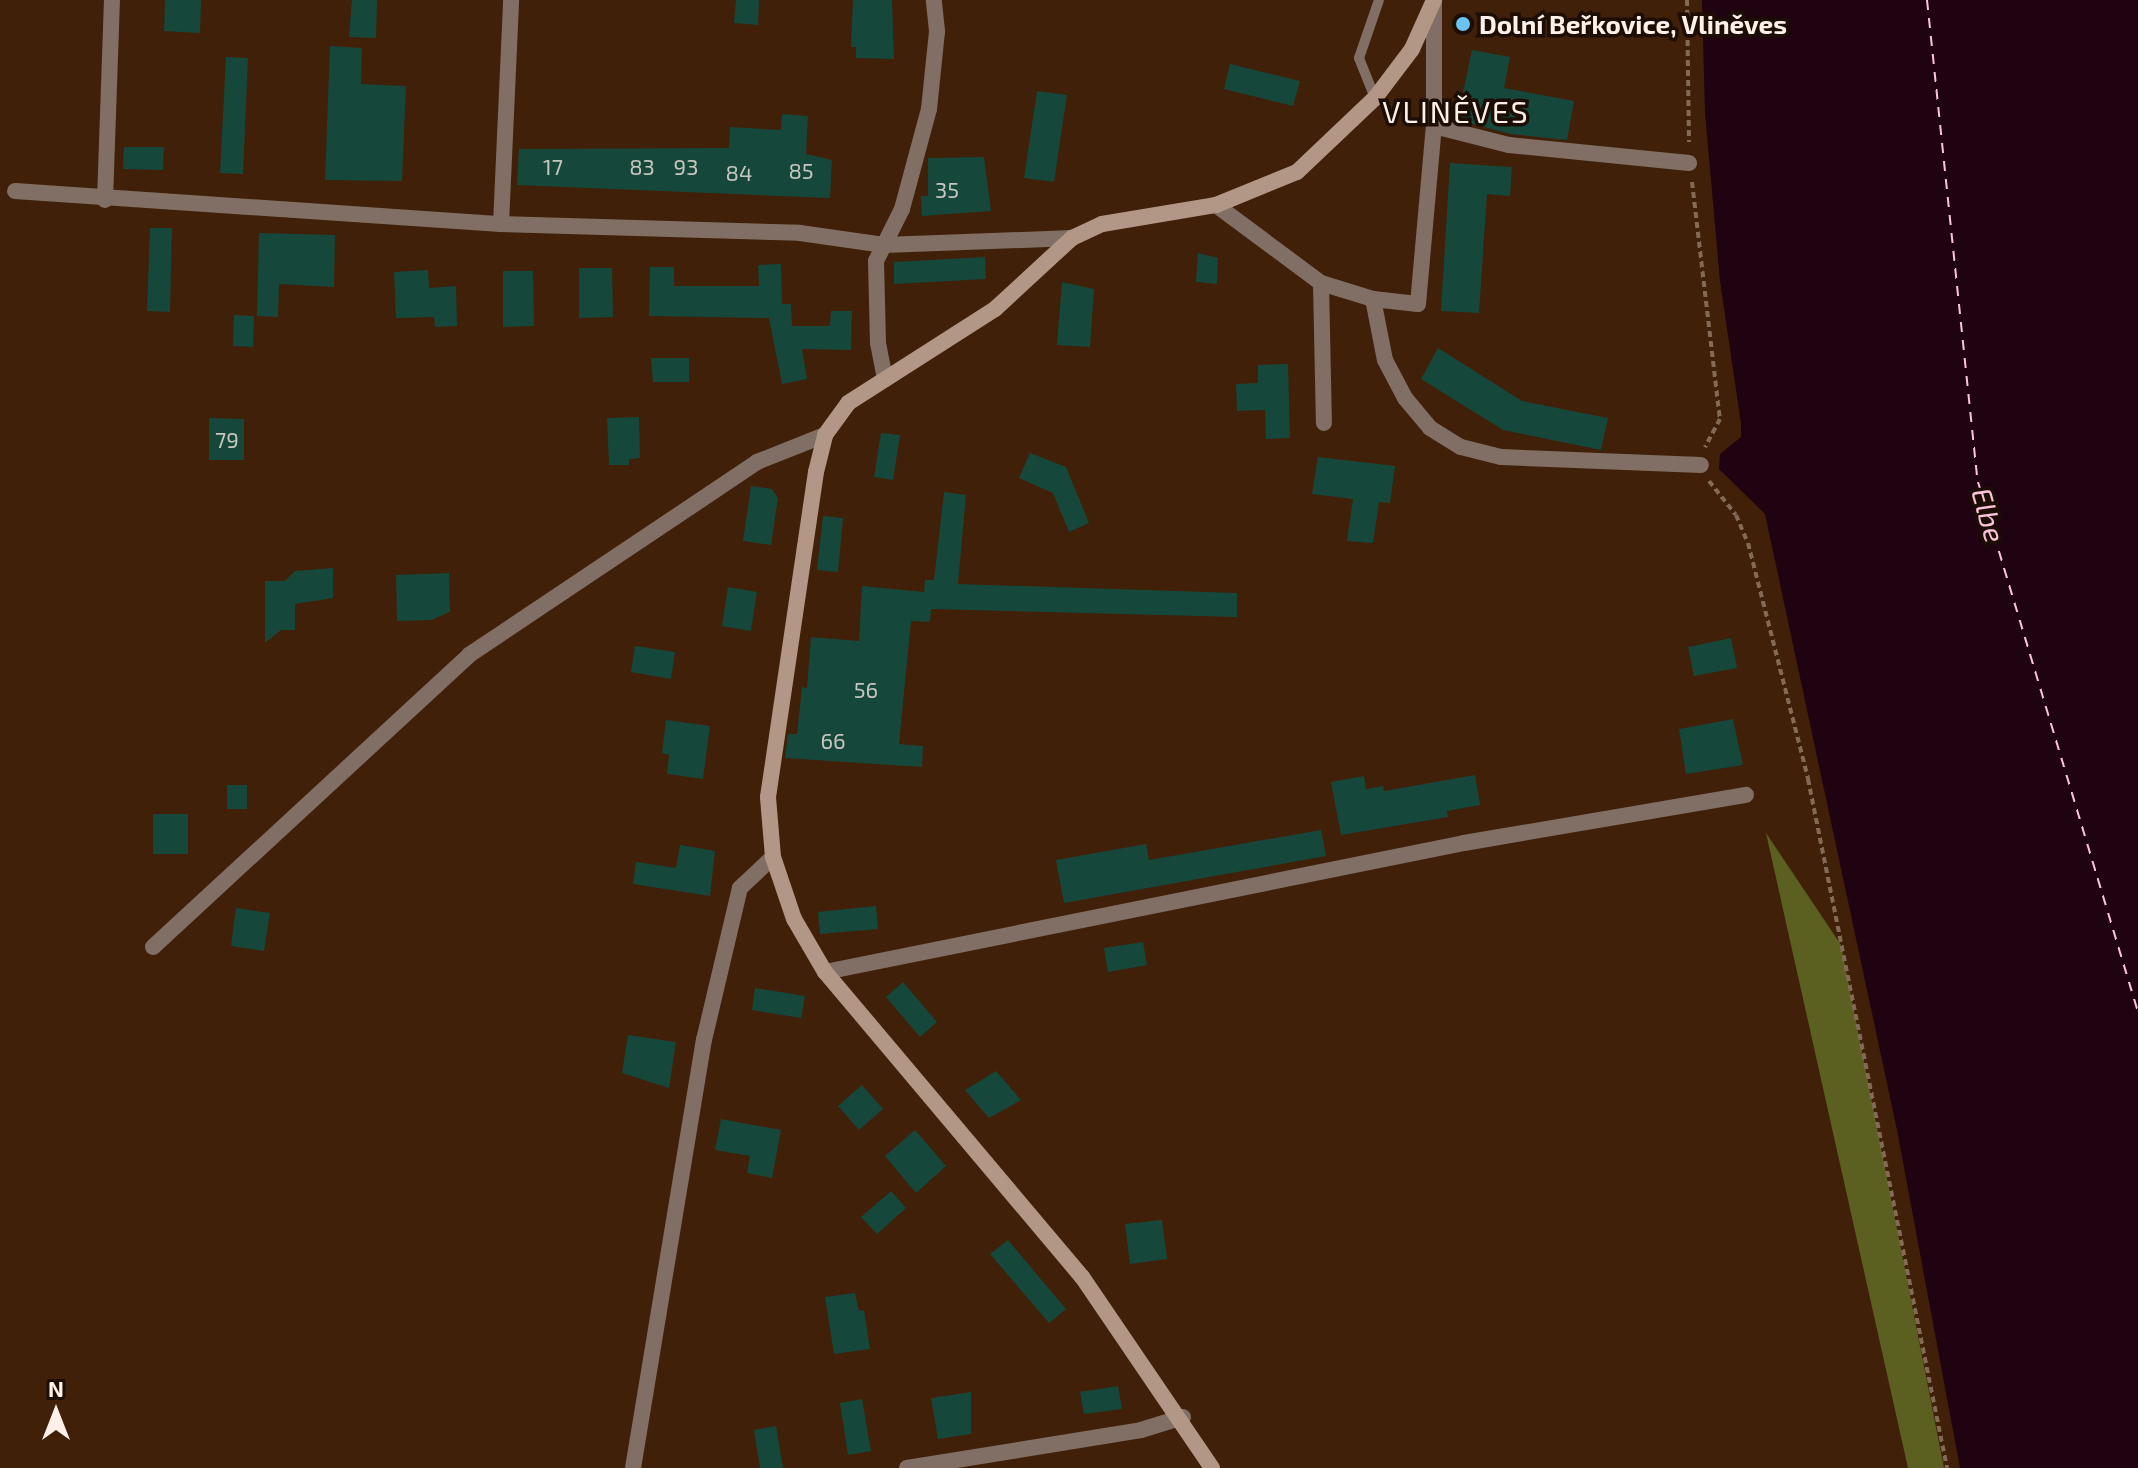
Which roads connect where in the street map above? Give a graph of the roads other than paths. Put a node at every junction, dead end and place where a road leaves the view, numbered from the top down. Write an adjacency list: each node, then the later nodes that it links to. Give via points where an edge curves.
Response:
1 (112, 0): 10 (street)
2 (511, 0): 12 (street)
3 (934, 0): 14 (street, via 937,31 929,109 902,209)
4 (1379, 0): 6 (lane, via 1359,58)
5 (1434, 0): 6 (street, via 1412,49); 7 (street)
6 (1375, 98): 11 (street, via 1297,172)
7 (1434, 126): 8 (street, via 1509,145); 16 (street, via 1418,304)
8 (1689, 163)
9 (15, 191): 10 (street)
10 (105, 200): 12 (street)
11 (1216, 205): 13 (street, via 1102,224); 15 (street)
12 (501, 224): 14 (street, via 800,233)
13 (1072, 238): 14 (street); 17 (street, via 995,309)
14 (884, 245): 17 (street, via 876,261 878,343)
15 (1321, 283): 16 (street); 18 (street)
16 (1373, 299): 20 (street, via 1385,360 1405,398 1430,428 1461,447 1501,457)
17 (885, 379): 19 (street, via 848,403)
18 (1324, 423)
19 (825, 435): 22 (street, via 768,797); 23 (street, via 757,462 469,655)
20 (1701, 465)
21 (1746, 795): 24 (street, via 1464,843)
22 (773, 857): 24 (street, via 794,919); 26 (street, via 740,888 704,1040)
23 (153, 947)
24 (825, 972): 25 (street, via 1082,1277)
25 (1183, 1417): 27 (street, via 1141,1430); 28 (street)
26 (633, 1468)
27 (907, 1468)
28 (1212, 1468)

